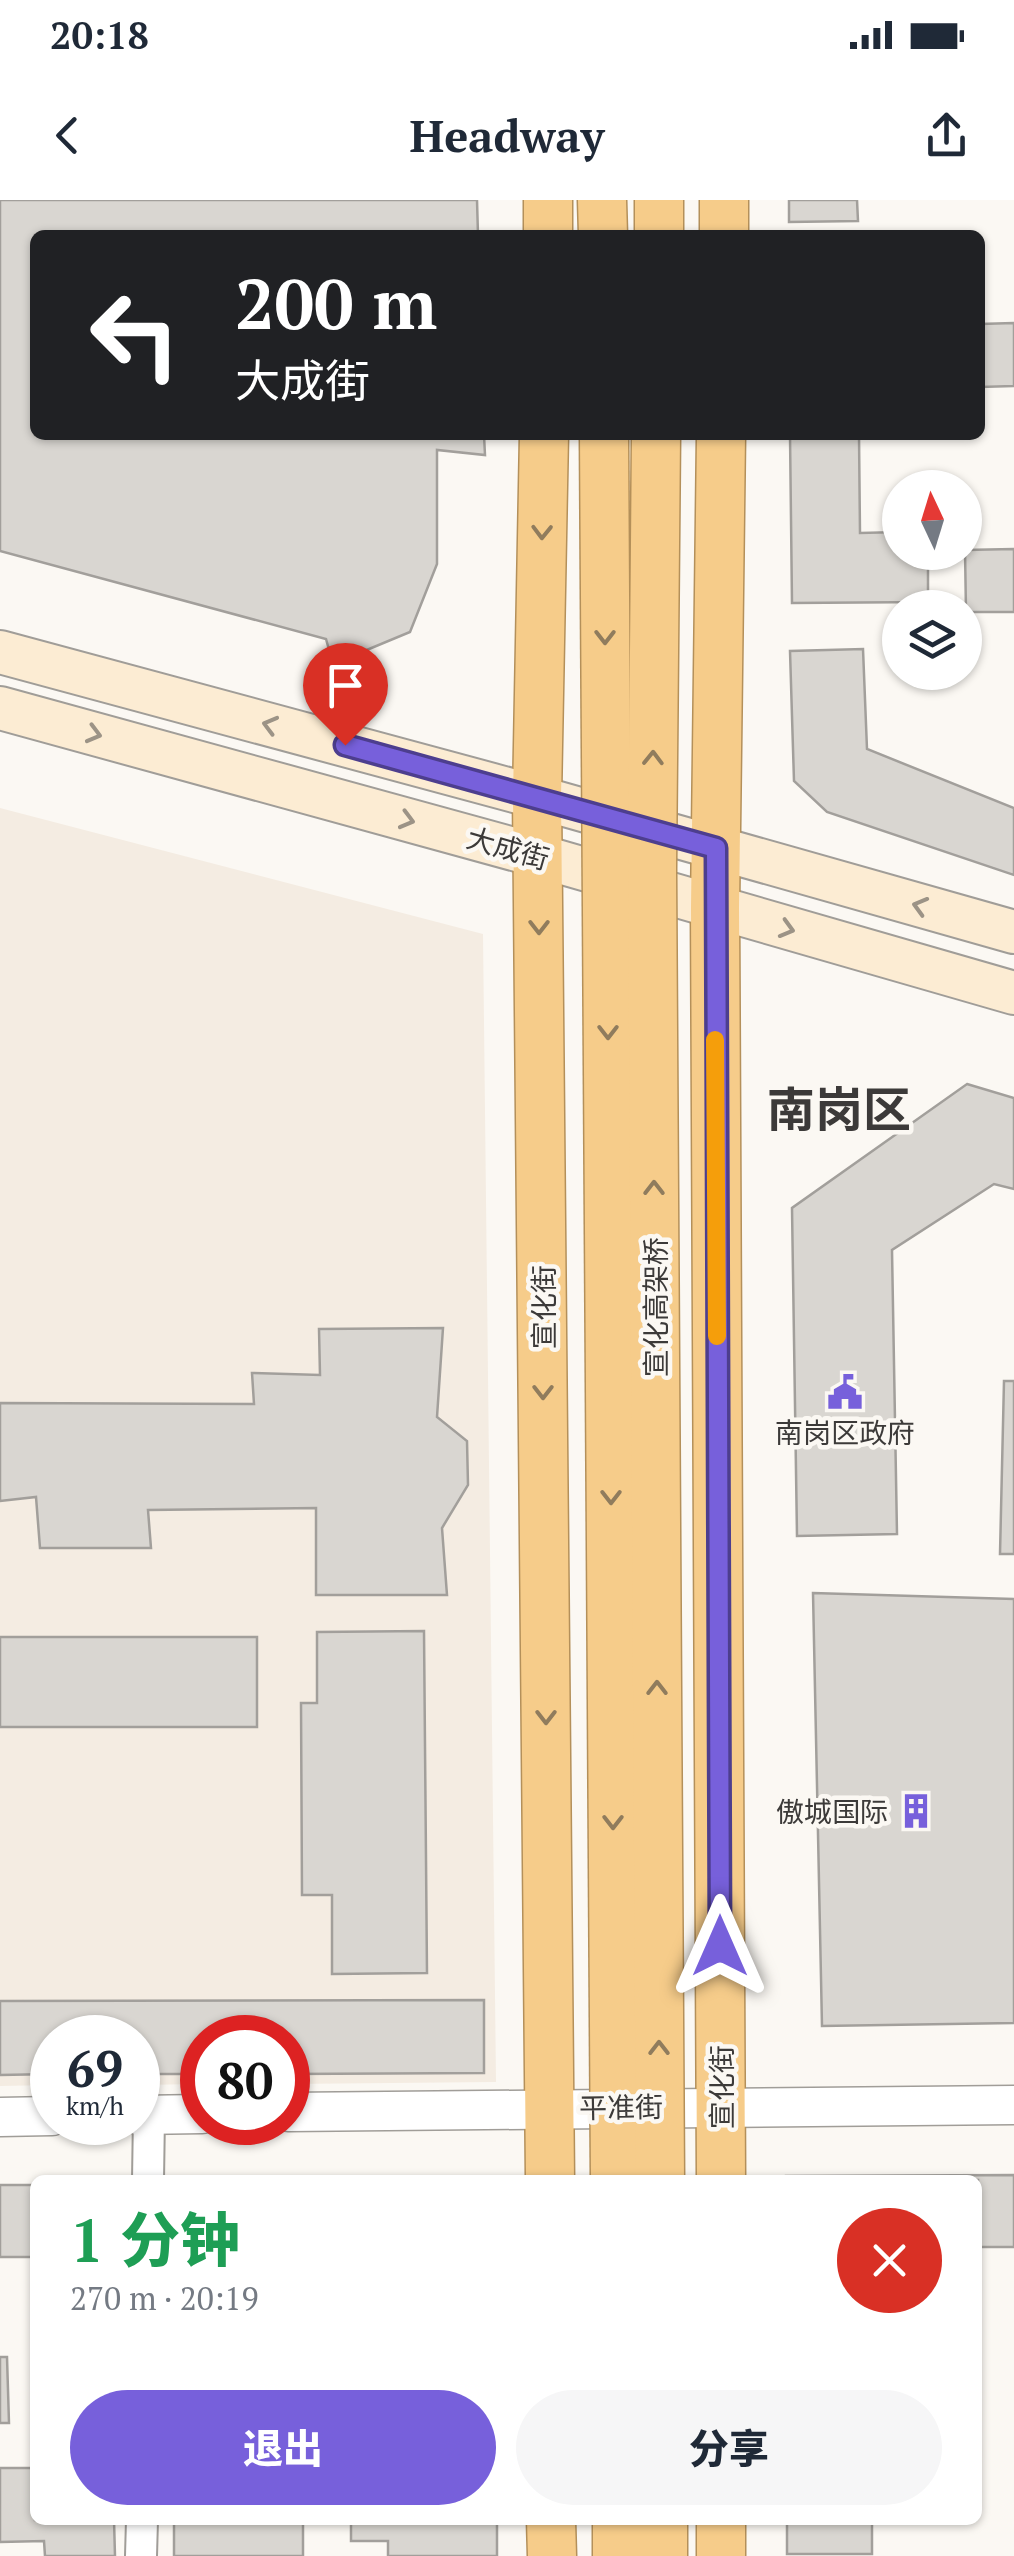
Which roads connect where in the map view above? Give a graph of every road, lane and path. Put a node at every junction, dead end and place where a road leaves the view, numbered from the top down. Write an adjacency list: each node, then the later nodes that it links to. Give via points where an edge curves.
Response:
1 (548, 200): 5 (highway)
2 (602, 200): 6 (highway)
3 (659, 200): 7 (highway)
4 (724, 200): 8 (highway)
5 (548, 230)
6 (603, 230)
7 (659, 230)
8 (724, 230)
9 (544, 440): 15 (highway, 宣化街, one-way to 15)
10 (604, 440): 30 (highway, 宣化高架桥, one-way to 30, bridge)
11 (656, 440): 31 (highway, 宣化高架桥, one-way to 11, bridge)
12 (721, 440): 16 (highway, 宣化街)
13 (0, 652): 15 (main road, 大成街, one-way to 13)
14 (0, 708): 17 (main road, 大成街, one-way to 17)
15 (537, 797): 16 (main road, 大成街); 17 (highway, 宣化街)
16 (716, 848): 18 (highway, 宣化街); 19 (main road, 大成街, one-way to 16)
17 (539, 856): 18 (main road, 大成街); 23 (highway, 宣化街, one-way to 23)
18 (714, 908): 20 (main road, 大成街, one-way to 20); 22 (highway, 宣化街)
19 (1014, 932)
20 (1014, 993)
21 (1014, 2105): 22 (street, 平准街)
22 (721, 2106): 23 (street, 平准街); 32 (highway, 宣化街)
23 (550, 2108): 24 (street, 平准街); 29 (highway, 宣化街)
24 (310, 2112)
25 (30, 2116): 26 (street)
26 (0, 2117)
27 (145, 2145): 28 (street)
28 (148, 2175)
29 (550, 2175)
30 (615, 2175)
31 (660, 2175)
32 (721, 2175)
33 (142, 2525): 38 (street)
34 (552, 2525): 39 (highway)
35 (617, 2525): 40 (highway)
36 (662, 2525): 41 (highway)
37 (722, 2525): 42 (highway)
38 (141, 2556)
39 (552, 2556)
40 (617, 2556)
41 (663, 2556)
42 (722, 2556)

